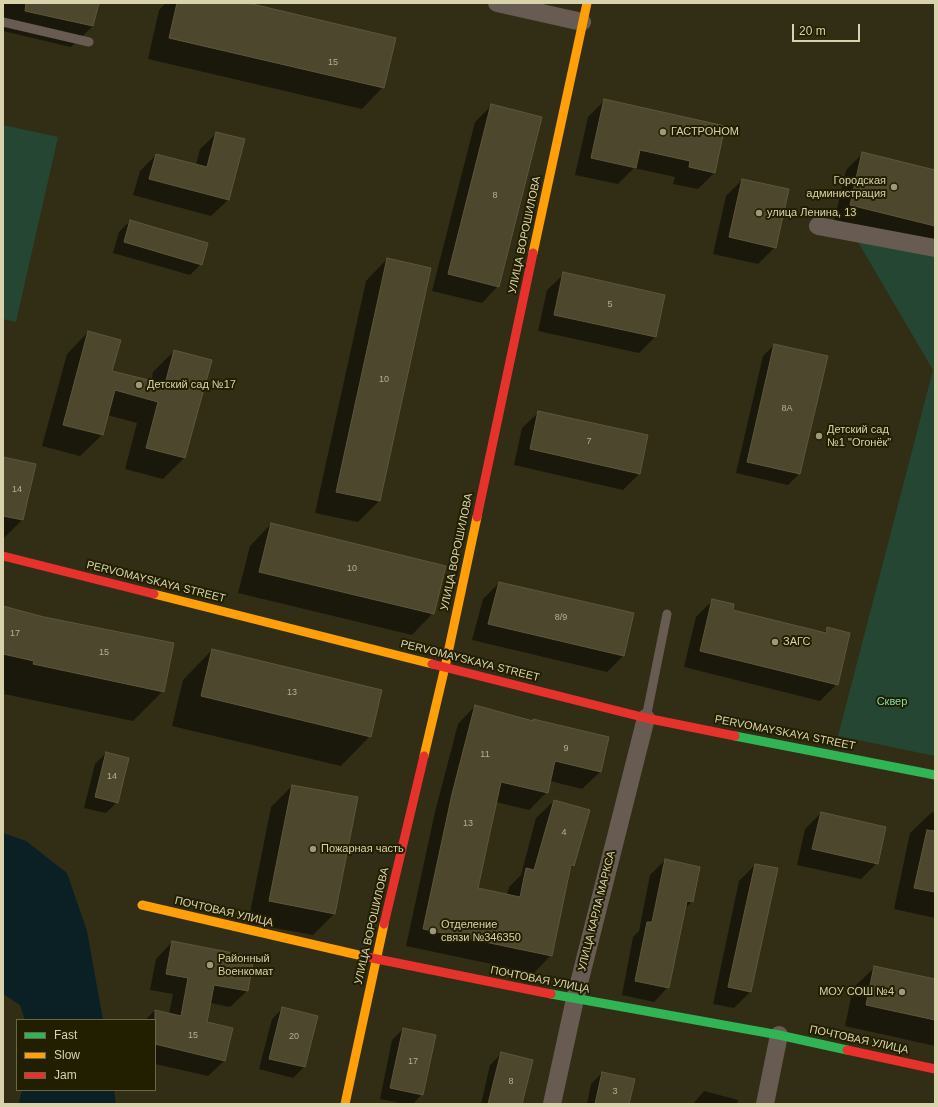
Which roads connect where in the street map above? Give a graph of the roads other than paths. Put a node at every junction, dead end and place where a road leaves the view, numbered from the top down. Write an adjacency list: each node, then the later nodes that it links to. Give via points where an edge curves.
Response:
1 (497, 3): 4 (street)
2 (587, 3): 4 (main road, УЛИЦА ВОРОШИЛОВА)
3 (3, 22): 5 (lane)
4 (582, 22): 10 (main road, УЛИЦА ВОРОШИЛОВА)
5 (89, 42)
6 (818, 226): 7 (street)
7 (935, 248)
8 (3, 556): 10 (main road, PERVOMAYSKAYA STREET)
9 (667, 614): 11 (lane)
10 (445, 667): 11 (main road, PERVOMAYSKAYA STREET); 14 (main road, УЛИЦА ВОРОШИЛОВА)
11 (646, 718): 12 (main road, PERVOMAYSKAYA STREET); 15 (street, УЛИЦА КАРЛА МАРКСА)
12 (935, 775)
13 (142, 905): 14 (main road, ПОЧТОВАЯ УЛИЦА)
14 (376, 959): 15 (main road, ПОЧТОВАЯ УЛИЦА); 18 (main road, УЛИЦА ВОРОШИЛОВА)
15 (575, 999): 16 (main road, ПОЧТОВАЯ УЛИЦА); 19 (street, УЛИЦА КАРЛА МАРКСА)
16 (779, 1036): 17 (main road, ПОЧТОВАЯ УЛИЦА); 20 (street)
17 (935, 1069)
18 (345, 1104)
19 (552, 1104)
20 (765, 1104)

